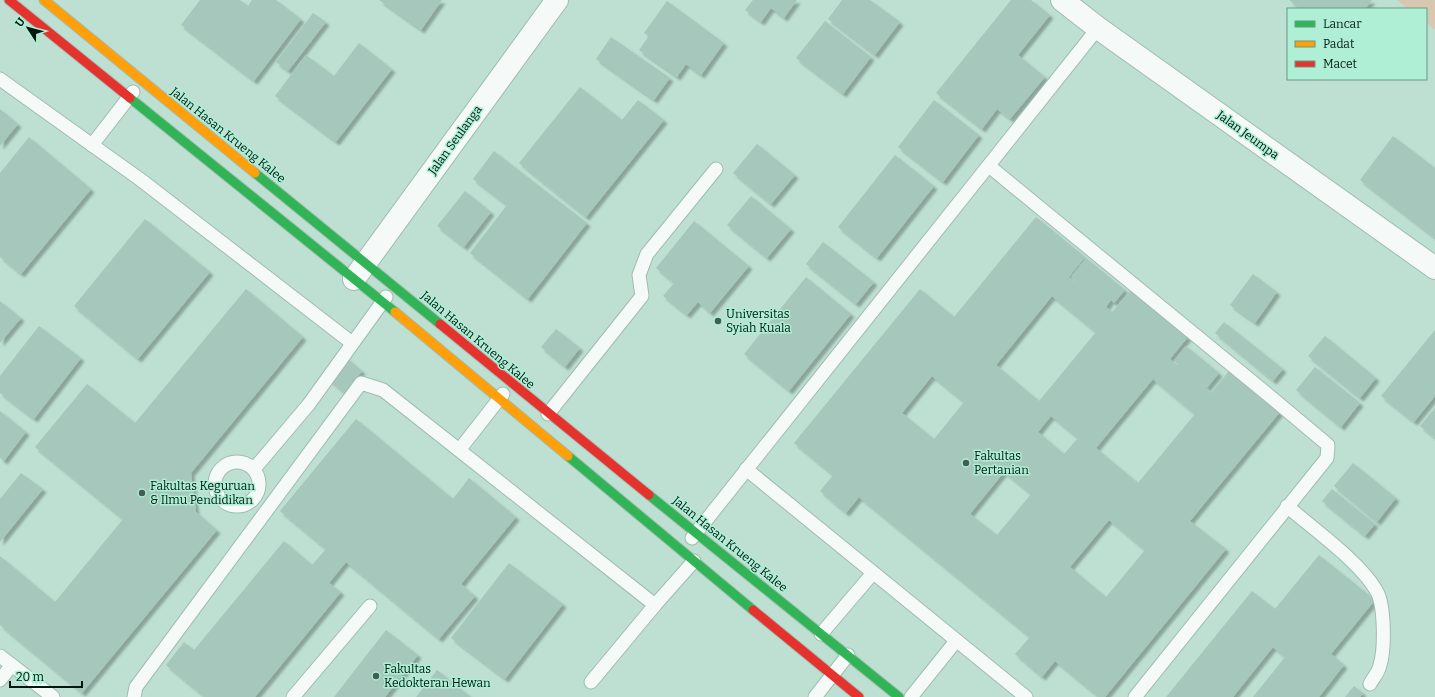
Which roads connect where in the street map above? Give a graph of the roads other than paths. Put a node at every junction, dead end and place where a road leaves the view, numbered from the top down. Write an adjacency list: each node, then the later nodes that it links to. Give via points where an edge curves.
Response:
1 (44, 0): 7 (street, Jalan Hasan Krueng Kalee)
2 (1062, 0): 5 (street, Jalan Jeumpa)
3 (11, 1): 8 (street, Jalan Hasan Krueng Kalee)
4 (553, 2): 13 (street, Jalan Seulanga)
5 (1098, 28): 10 (lane); 12 (street, Jalan Jeumpa)
6 (0, 79): 9 (lane)
7 (142, 80): 8 (lane); 13 (street, Jalan Hasan Krueng Kalee)
8 (130, 97): 9 (lane); 13 (street, Jalan Hasan Krueng Kalee)
9 (92, 145): 16 (lane)
10 (989, 166): 22 (lane); 23 (lane, via 1328,445 1327,458)
11 (716, 169): 19 (lane, via 647,254 639,275 642,296)
12 (1435, 268)
13 (359, 272): 14 (street, Jalan Hasan Krueng Kalee); 15 (street, Jalan Hasan Krueng Kalee)
14 (393, 285): 15 (lane); 17 (street, Jalan Hasan Krueng Kalee)
15 (382, 302): 16 (lane); 18 (street, Jalan Hasan Krueng Kalee)
16 (352, 344): 21 (lane, via 309,404)
17 (512, 384): 18 (lane); 19 (street, Jalan Hasan Krueng Kalee)
18 (499, 399): 20 (lane); 25 (street, Jalan Hasan Krueng Kalee)
19 (548, 414): 24 (street, Jalan Hasan Krueng Kalee)
20 (460, 449): 28 (lane); 40 (lane, via 383,390 362,383 136,686)
21 (254, 469)
22 (746, 469): 24 (lane); 27 (lane)
23 (1287, 506): 38 (lane, via 1357,566 1376,590 1382,606 1383,632 1380,665); 47 (lane)
24 (696, 532): 25 (lane); 30 (street, Jalan Hasan Krueng Kalee)
25 (682, 551): 26 (street, Jalan Hasan Krueng Kalee)
26 (694, 561): 28 (lane); 35 (street, Jalan Hasan Krueng Kalee)
27 (873, 573): 30 (lane); 31 (lane)
28 (655, 605): 37 (lane)
29 (370, 606): 41 (lane)
30 (821, 634): 32 (street, Jalan Hasan Krueng Kalee)
31 (956, 641): 45 (lane); 46 (lane)
32 (848, 655): 35 (lane); 44 (street, Jalan Hasan Krueng Kalee)
33 (0, 656): 34 (lane)
34 (12, 665): 36 (lane); 39 (lane)
35 (832, 675): 42 (lane); 43 (street, Jalan Hasan Krueng Kalee)
36 (0, 680)
37 (591, 682)
38 (1370, 684)
39 (53, 697)
40 (134, 697)
41 (293, 697)
42 (815, 697)
43 (859, 697)
44 (899, 697)
45 (911, 697)
46 (1026, 697)
47 (1135, 697)

